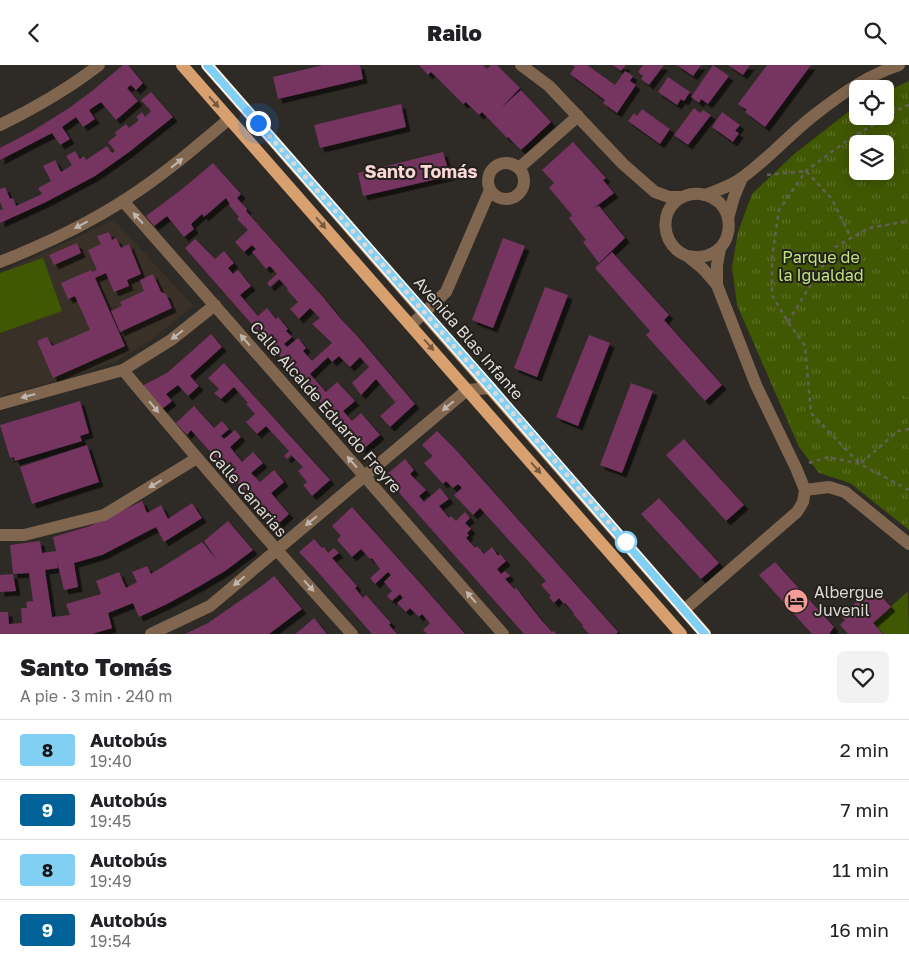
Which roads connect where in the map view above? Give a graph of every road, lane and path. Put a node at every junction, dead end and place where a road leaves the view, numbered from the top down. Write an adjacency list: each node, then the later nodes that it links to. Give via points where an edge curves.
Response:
1 (99, 65): 10 (street, via 70,87)
2 (182, 65): 9 (main road, one-way to 9)
3 (207, 65): 28 (main road, Avenida Blas Infante)
4 (521, 65): 8 (street, via 549,86)
5 (899, 65): 6 (street)
6 (881, 68): 13 (street, via 812,116)
7 (909, 105): 12 (path, via 848,139)
8 (578, 116): 11 (street); 15 (street)
9 (229, 119): 18 (street, one-way to 9, via 196,148); 30 (main road, one-way to 30)
10 (0, 125)
11 (519, 168): 14 (street, via 505,163 495,166 488,175); 14 (street, via 524,179 517,195 500,198)
12 (806, 171): 13 (path); 22 (path, via 832,199); 29 (path, via 779,211 772,258 772,295)
13 (742, 178): 16 (street); 19 (street)
14 (490, 190): 28 (street, via 446,292)
15 (655, 192): 17 (street); 21 (street)
16 (705, 195): 17 (street, via 697,193); 19 (street, via 720,203)
17 (682, 197): 21 (street, via 670,209)
18 (123, 201): 25 (street, one-way to 25, via 83,225); 27 (street, Calle Alcalde Eduardo Freyre, one-way to 18)
19 (728, 218): 23 (street, via 729,229)
20 (909, 221): 22 (path, via 869,228)
21 (665, 225): 24 (street, via 671,244)
22 (851, 238): 29 (path, via 835,247)
23 (720, 249): 24 (street, via 704,257); 26 (street)
24 (687, 256): 26 (street)
25 (0, 262)
26 (717, 285): 38 (street, via 756,385)
27 (215, 305): 31 (street, one-way to 31, via 171,340); 39 (street, Calle Alcalde Eduardo Freyre, one-way to 27)
28 (425, 313): 30 (street); 32 (main road, Avenida Blas Infante)
29 (788, 322): 37 (path, via 804,346 811,413)
30 (411, 325): 33 (main road, one-way to 33)
31 (123, 370): 34 (street, one-way to 34); 36 (street, Calle Canarias, one-way to 36)
32 (491, 388): 33 (street); 45 (main road, Avenida Blas Infante)
33 (467, 390): 39 (street, one-way to 39); 49 (main road, one-way to 49)
34 (0, 404)
35 (909, 429): 37 (path, via 898,431)
36 (197, 459): 42 (street, one-way to 42, via 104,515 24,535); 44 (street, Calle Canarias)
37 (860, 464): 38 (path, via 828,457); 41 (path)
38 (796, 468): 40 (street)
39 (365, 477): 44 (street, one-way to 44); 48 (street, Calle Alcalde Eduardo Freyre, one-way to 39)
40 (805, 490): 43 (street, via 829,487 844,492); 45 (street, via 797,512)
41 (909, 490)
42 (0, 535)
43 (909, 544)
44 (276, 550): 46 (street, one-way to 46, via 210,606); 47 (street, Calle Canarias, one-way to 47)
45 (684, 610): 50 (main road, Avenida Blas Infante)
46 (151, 634)
47 (352, 634)
48 (503, 634)
49 (681, 634)
50 (705, 634)

